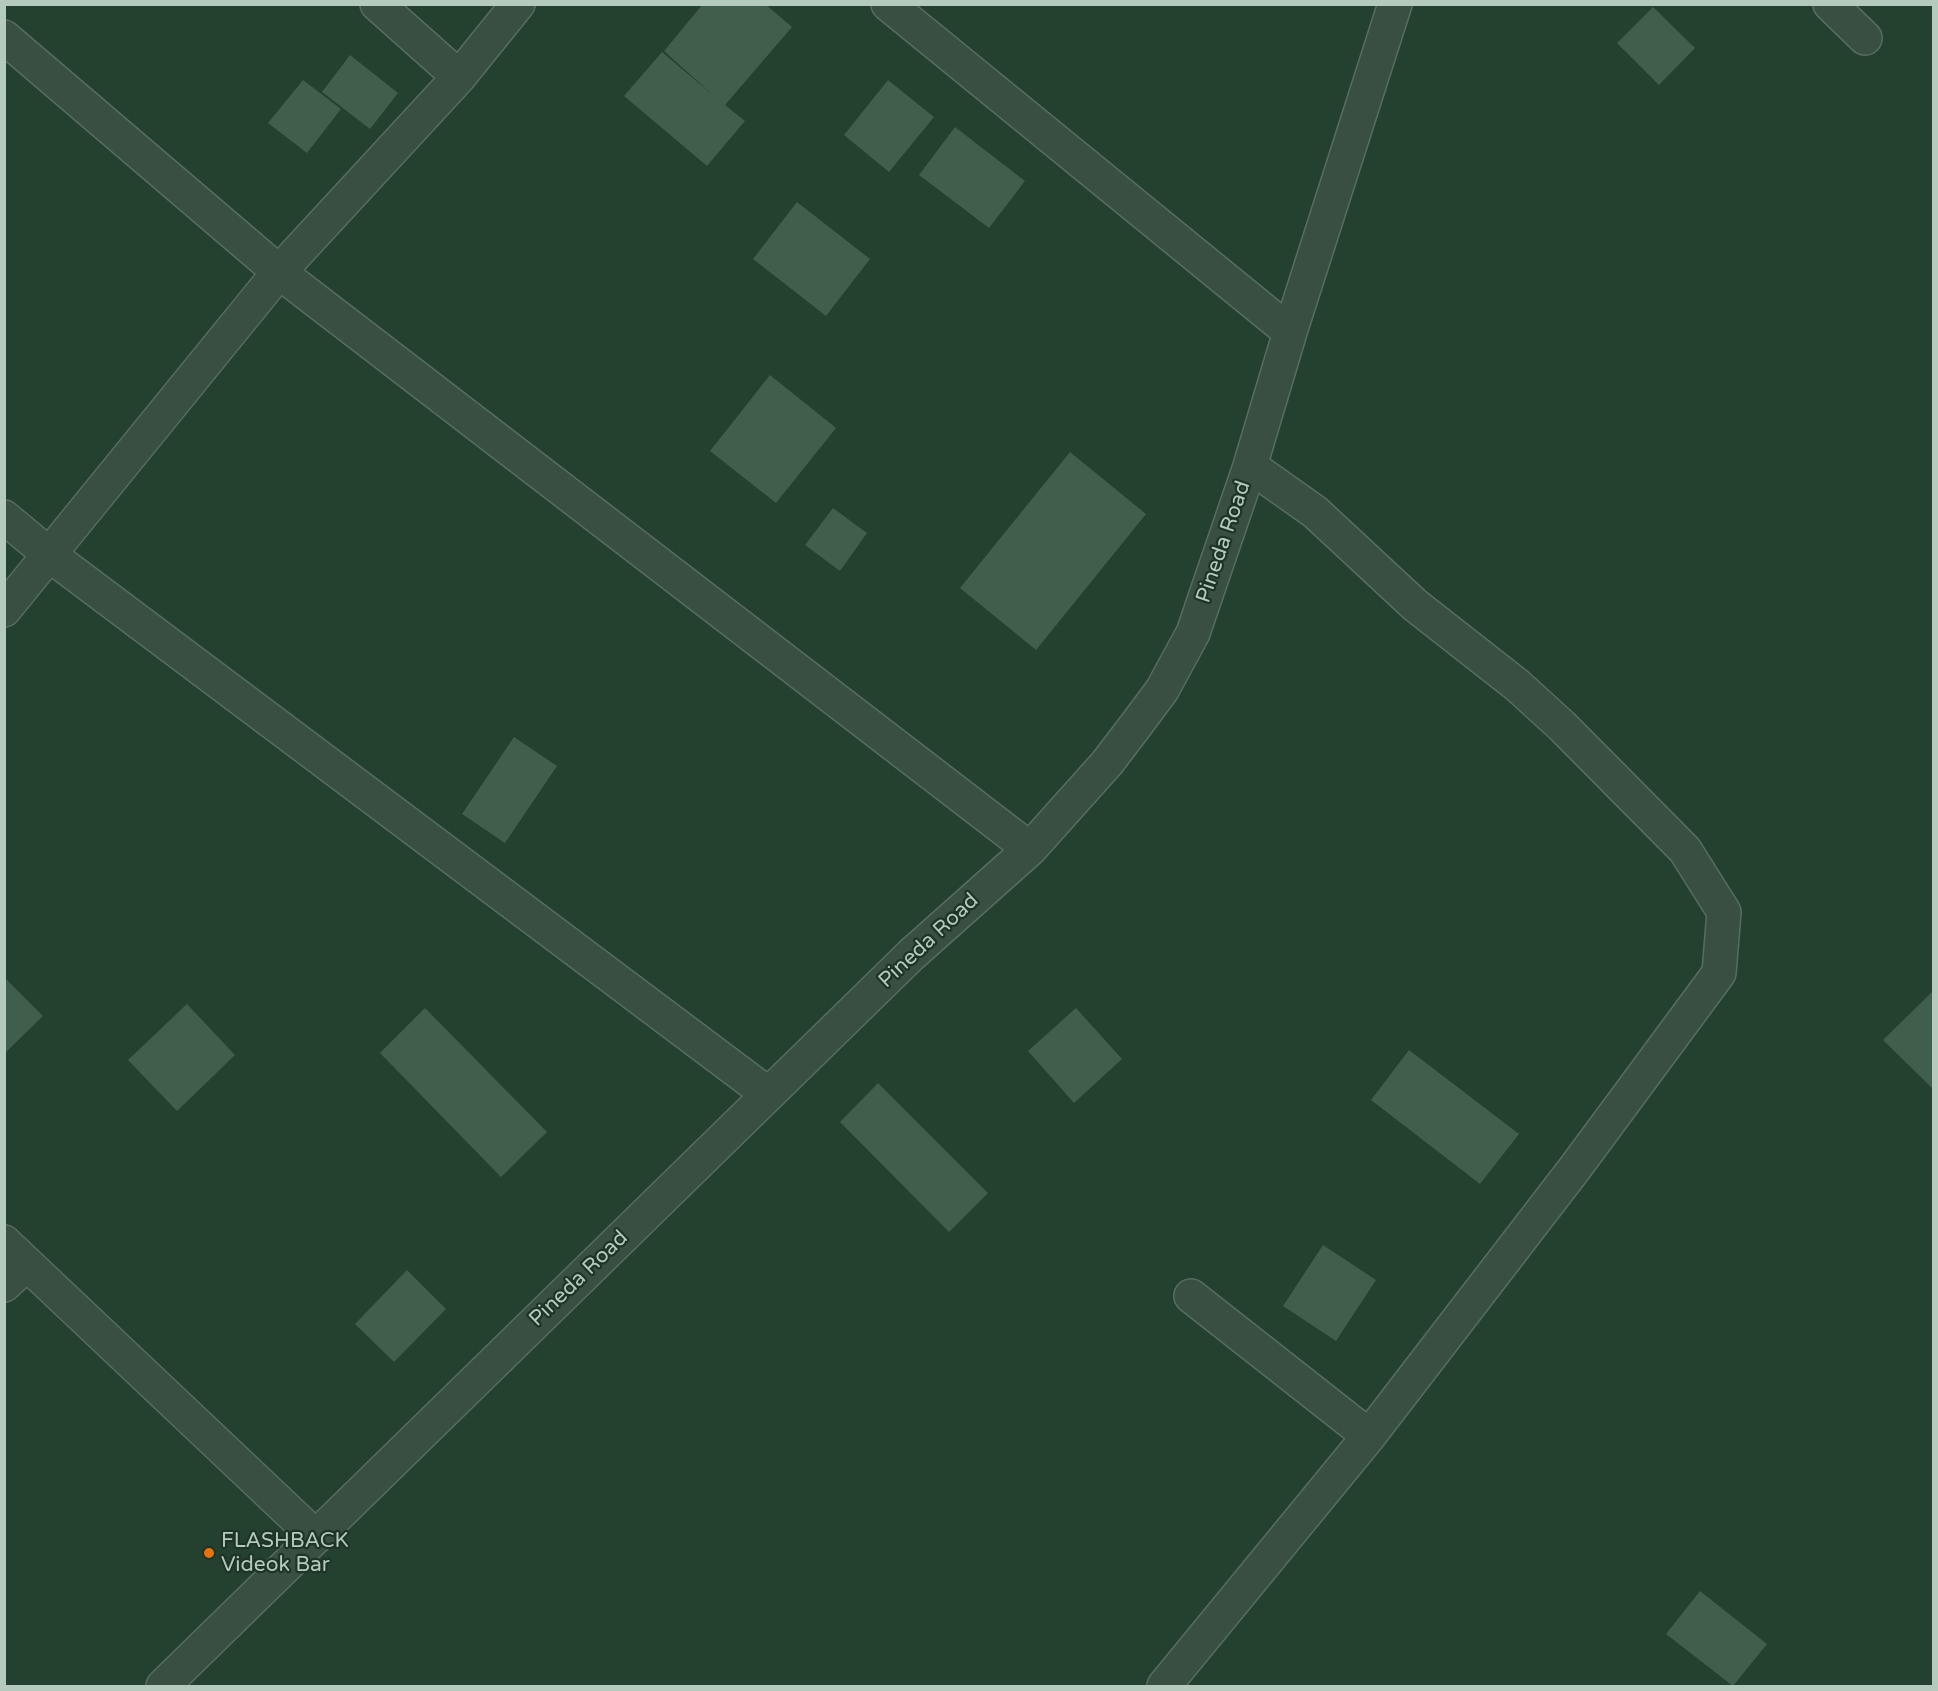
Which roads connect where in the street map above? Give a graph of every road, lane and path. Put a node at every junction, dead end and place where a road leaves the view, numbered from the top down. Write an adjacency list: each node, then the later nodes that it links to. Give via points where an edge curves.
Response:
1 (377, 4): 8 (street)
2 (518, 4): 8 (street)
3 (888, 4): 10 (street)
4 (1395, 4): 10 (street, Pineda Road)
5 (1830, 4): 7 (street)
6 (4, 37): 9 (street)
7 (1865, 38)
8 (459, 77): 9 (street)
9 (279, 272): 13 (street); 15 (street)
10 (1290, 332): 11 (street, Pineda Road)
11 (1250, 466): 15 (street, Pineda Road, via 1193,633 1162,690 1107,764); 19 (street, via 1315,512 1414,605 1562,726 1685,850 1724,912 1719,973)
12 (4, 517): 13 (street)
13 (51, 556): 14 (street); 16 (street)
14 (4, 610)
15 (1030, 849): 16 (street, Pineda Road, via 911,955)
16 (768, 1094): 20 (street, Pineda Road)
17 (12, 1264): 20 (street)
18 (1191, 1296): 19 (street)
19 (1369, 1436): 22 (street)
20 (316, 1537): 21 (street, Pineda Road)
21 (163, 1686)
22 (1164, 1686)

